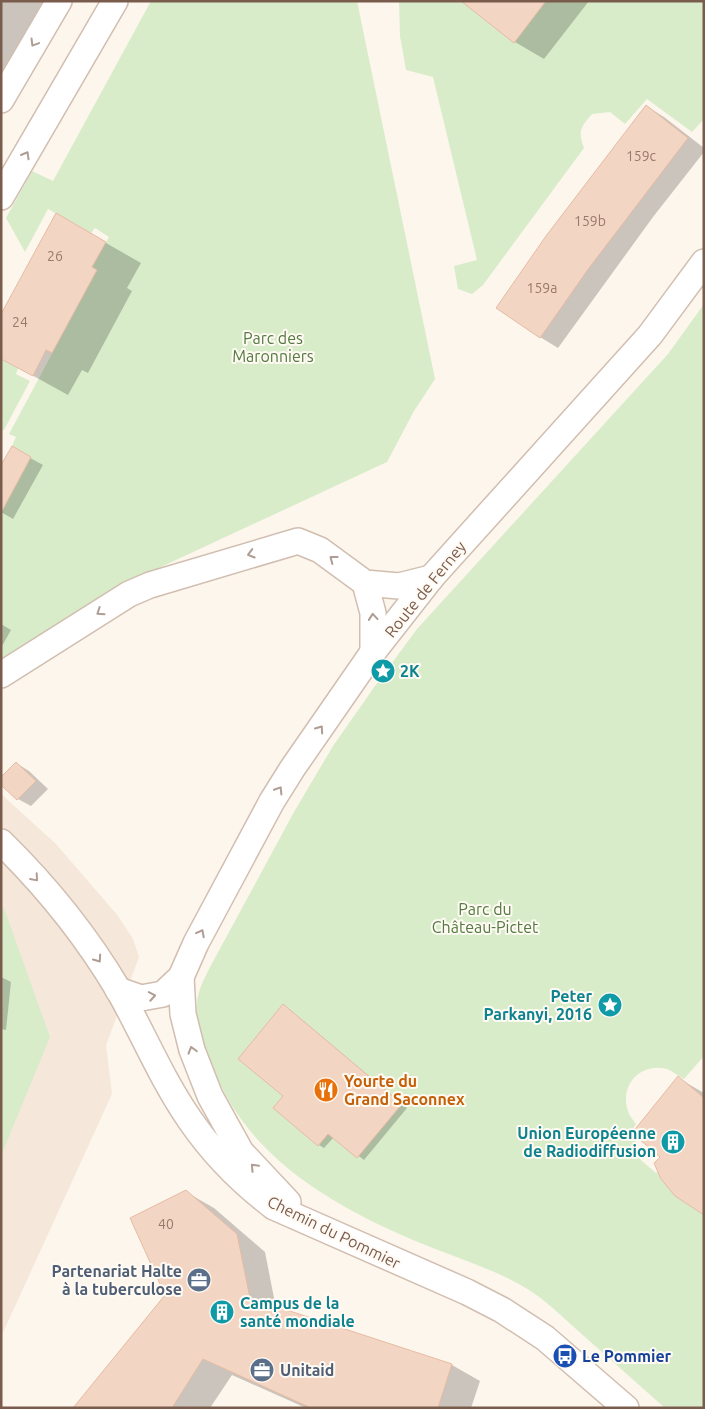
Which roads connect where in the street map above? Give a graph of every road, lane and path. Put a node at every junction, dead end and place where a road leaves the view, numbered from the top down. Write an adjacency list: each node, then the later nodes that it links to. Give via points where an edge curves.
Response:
1 (59, 1): 3 (street, one-way to 3)
2 (115, 1): 4 (street, one-way to 2)
3 (1, 100)
4 (1, 197)
5 (704, 262): 6 (street, Route de Ferney, via 650,335)
6 (431, 578): 7 (street, via 399,586); 8 (street, Route de Ferney)
7 (365, 583): 8 (street, one-way to 7, via 373,613); 9 (street, one-way to 9, via 320,550 298,541 129,594)
8 (374, 652): 11 (street, Route de Ferney, one-way to 8, via 272,801)
9 (1, 675)
10 (1, 842): 12 (street, Chemin du Pommier, one-way to 12, via 58,905)
11 (181, 977): 12 (street, one-way to 11, via 141,998 163,994); 13 (street, one-way to 11, via 241,1152 213,1103 192,1050 184,1014)
12 (118, 990): 13 (street, Chemin du Pommier, via 170,1088 190,1120 227,1167 274,1207)
13 (314, 1225): 14 (street, Chemin du Pommier, via 502,1310 545,1338)
14 (626, 1408)

